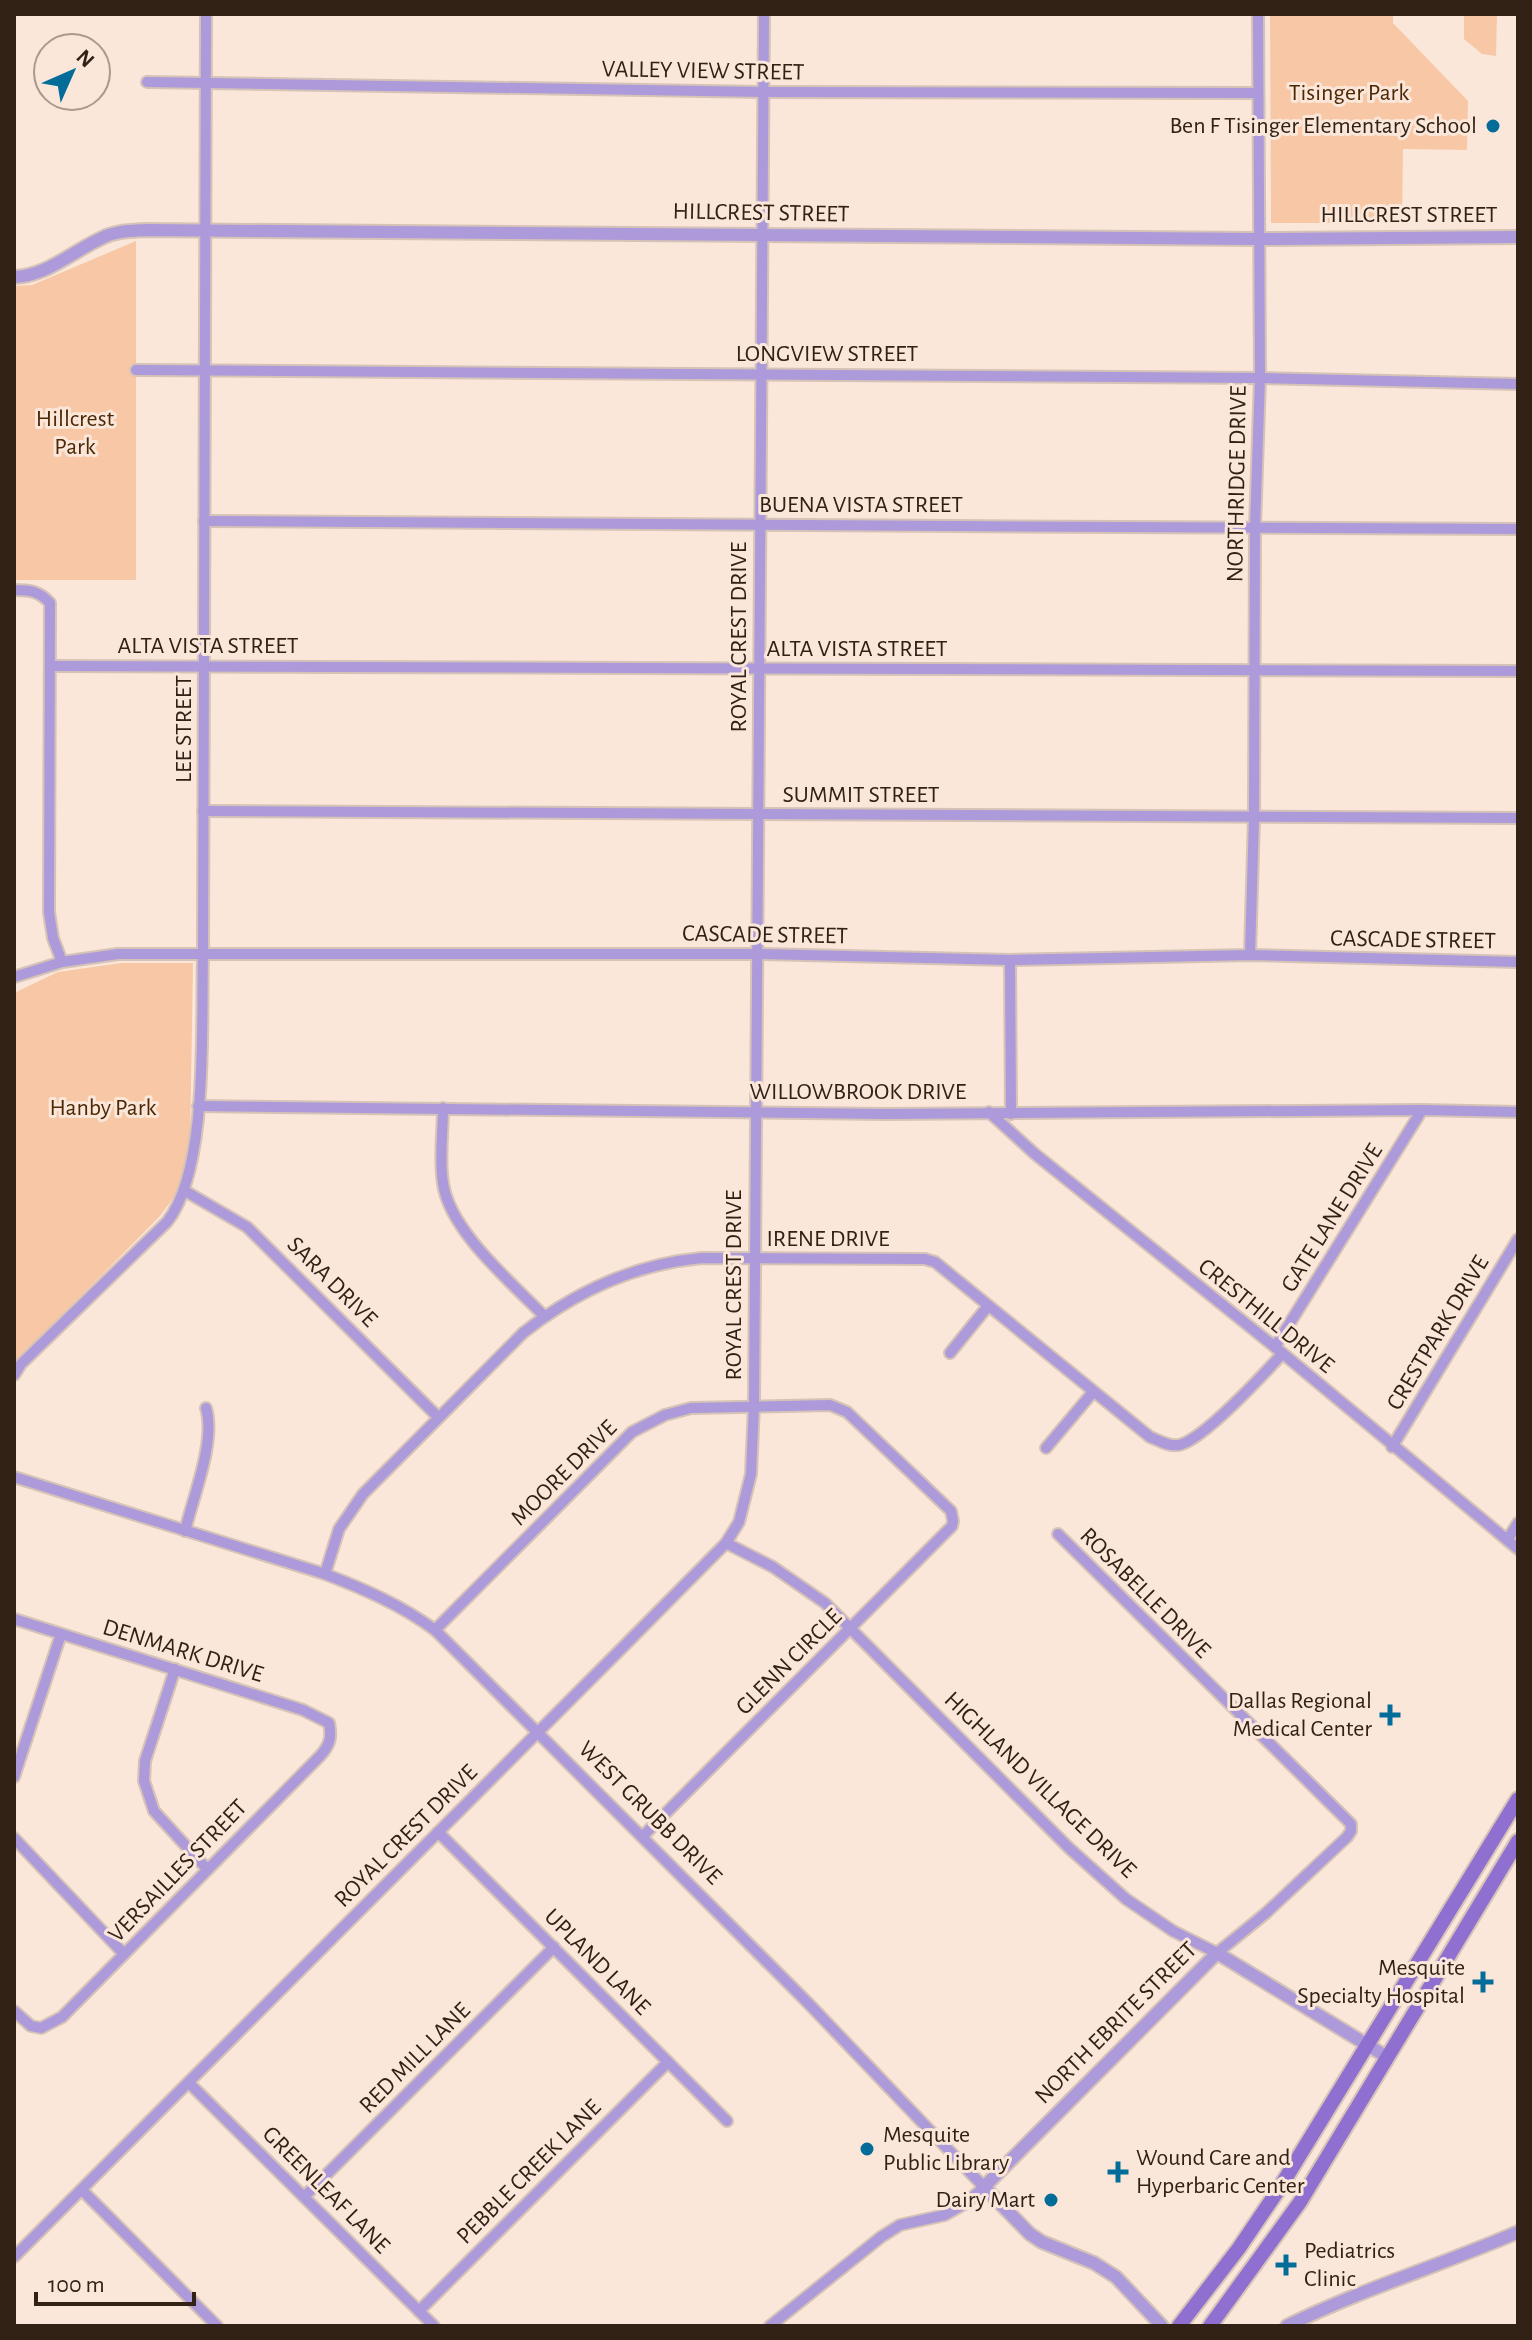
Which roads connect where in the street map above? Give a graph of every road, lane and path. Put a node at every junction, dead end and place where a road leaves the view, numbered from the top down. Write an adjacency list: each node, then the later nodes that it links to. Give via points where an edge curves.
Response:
1 (206, 14): 5 (street, LEE STREET)
2 (764, 14): 6 (street, ROYAL CREST DRIVE)
3 (1258, 14): 7 (street, NORTHRIDGE DRIVE)
4 (147, 82): 5 (street, VALLEY VIEW STREET)
5 (204, 82): 6 (street, VALLEY VIEW STREET); 8 (street, LEE STREET)
6 (763, 92): 7 (street, VALLEY VIEW STREET); 9 (street, ROYAL CREST DRIVE)
7 (1257, 93): 11 (street, NORTHRIDGE DRIVE)
8 (207, 229): 9 (street, HILLCREST STREET); 12 (street, HILLCREST STREET, via 117,233 33,274); 14 (street, LEE STREET)
9 (762, 236): 11 (street, HILLCREST STREET); 15 (street, ROYAL CREST DRIVE)
10 (1518, 237): 11 (street, HILLCREST STREET)
11 (1257, 239): 16 (street, NORTHRIDGE DRIVE)
12 (14, 277)
13 (136, 370): 14 (street, LONGVIEW STREET)
14 (203, 370): 15 (street, LONGVIEW STREET); 18 (street, LEE STREET)
15 (760, 373): 16 (street, LONGVIEW STREET); 19 (street, ROYAL CREST DRIVE)
16 (1260, 378): 17 (street, LONGVIEW STREET); 20 (street, NORTHRIDGE DRIVE)
17 (1518, 384)
18 (204, 521): 19 (street, BUENA VISTA STREET); 23 (street, LEE STREET)
19 (760, 524): 20 (street, BUENA VISTA STREET); 25 (street, ROYAL CREST DRIVE)
20 (1255, 527): 21 (street, BUENA VISTA STREET); 26 (street, NORTHRIDGE DRIVE)
21 (1518, 529)
22 (14, 590): 24 (street, via 41,594 50,603)
23 (204, 664): 24 (street, ALTA VISTA STREET); 25 (street, ALTA VISTA STREET); 28 (street, LEE STREET)
24 (51, 666): 36 (street, via 49,912)
25 (759, 668): 26 (street, ALTA VISTA STREET); 29 (street, ROYAL CREST DRIVE)
26 (1254, 670): 27 (street, ALTA VISTA STREET); 30 (street, NORTHRIDGE DRIVE)
27 (1518, 671)
28 (203, 811): 29 (street, SUMMIT STREET); 33 (street, LEE STREET)
29 (758, 814): 30 (street, SUMMIT STREET); 32 (street, ROYAL CREST DRIVE)
30 (1254, 817): 31 (street, SUMMIT STREET); 34 (street, NORTHRIDGE DRIVE)
31 (1518, 818)
32 (757, 954): 33 (street, CASCADE STREET); 35 (street, CASCADE STREET); 42 (street, ROYAL CREST DRIVE)
33 (203, 955): 36 (street, CASCADE STREET, via 118,954); 39 (street, LEE STREET)
34 (1250, 955): 35 (street, CASCADE STREET); 37 (street, CASCADE STREET)
35 (1010, 960): 45 (street)
36 (62, 962): 38 (street, CASCADE STREET)
37 (1518, 962)
38 (14, 977)
39 (198, 1106): 40 (street, WILLOWBROOK DRIVE); 46 (street, LEE STREET)
40 (443, 1108): 42 (street, WILLOWBROOK DRIVE); 50 (street, via 442,1182 451,1211 462,1230)
41 (1422, 1110): 44 (street, WILLOWBROOK DRIVE); 45 (street, WILLOWBROOK DRIVE); 51 (street, GATE LANE DRIVE)
42 (755, 1112): 43 (street, WILLOWBROOK DRIVE); 48 (street, ROYAL CREST DRIVE)
43 (989, 1112): 45 (street, WILLOWBROOK DRIVE); 51 (street, CRESTHILL DRIVE)
44 (1518, 1112)
45 (1011, 1114)
46 (185, 1191): 53 (street, LEE STREET, via 167,1222); 58 (street, SARA DRIVE, via 247,1227)
47 (1518, 1239): 59 (street, CRESTPARK DRIVE)
48 (754, 1259): 49 (street, IRENE DRIVE, via 925,1259); 50 (street, IRENE DRIVE, via 669,1261 614,1278); 56 (street, ROYAL CREST DRIVE)
49 (988, 1306): 52 (street); 54 (street, IRENE DRIVE)
50 (544, 1316): 58 (street, IRENE DRIVE)
51 (1279, 1350): 55 (street, GATE LANE DRIVE); 59 (street, CRESTHILL DRIVE)
52 (950, 1353)
53 (14, 1375)
54 (1093, 1392): 55 (street, IRENE DRIVE, via 1150,1437 1179,1445); 60 (street)
55 (1243, 1395)
56 (754, 1405): 62 (street, MOORE DRIVE, via 830,1405 847,1412); 67 (street, ROYAL CREST DRIVE, via 751,1474 739,1522); 72 (street, MOORE DRIVE, via 691,1408 632,1432)
57 (206, 1408): 64 (street, via 208,1439)
58 (438, 1417): 69 (street, IRENE DRIVE, via 363,1494 339,1529)
59 (1392, 1447): 66 (street, CRESTHILL DRIVE)
60 (1046, 1448)
61 (14, 1477): 64 (street, WEST GRUBB DRIVE)
62 (951, 1511): 71 (street, GLENN CIRCLE, via 952,1526)
63 (1518, 1523): 66 (street)
64 (185, 1531): 69 (street, WEST GRUBB DRIVE)
65 (1058, 1534): 83 (street, ROSABELLE DRIVE, via 1345,1815 1351,1831)
66 (1507, 1540): 68 (street, CRESTHILL DRIVE)
67 (726, 1543): 71 (street, HIGHLAND VILLAGE DRIVE, via 825,1603); 76 (street, ROYAL CREST DRIVE)
68 (1518, 1549)
69 (325, 1574): 72 (street, WEST GRUBB DRIVE, via 370,1591)
70 (14, 1619): 73 (street, DENMARK DRIVE)
71 (850, 1629): 80 (street, GLENN CIRCLE); 86 (street, HIGHLAND VILLAGE DRIVE, via 1116,1890 1173,1931)
72 (435, 1630): 76 (street, WEST GRUBB DRIVE)
73 (61, 1634): 74 (street, DENMARK DRIVE); 77 (street)
74 (175, 1669): 75 (street, DENMARK DRIVE, via 303,1710 329,1723); 84 (street, via 145,1761 146,1795 154,1811)
75 (331, 1732): 84 (street, VERSAILLES STREET, via 320,1756)
76 (537, 1732): 79 (street, ROYAL CREST DRIVE); 80 (street, WEST GRUBB DRIVE)
77 (14, 1777)
78 (1518, 1799): 88 (main road)
79 (438, 1832): 85 (street, UPLAND LANE); 94 (street, ROYAL CREST DRIVE)
80 (643, 1836): 98 (street, WEST GRUBB DRIVE)
81 (14, 1838): 87 (street)
82 (1518, 1841): 89 (main road)
83 (1333, 1850): 86 (street, NORTH EBRITE STREET)
84 (207, 1869): 87 (street, VERSAILLES STREET)
85 (554, 1947): 93 (street, UPLAND LANE); 100 (street, RED MILL LANE)
86 (1217, 1953): 91 (street, HIGHLAND VILLAGE DRIVE); 98 (street, NORTH EBRITE STREET)
87 (124, 1954): 90 (street, VERSAILLES STREET, via 62,2017 41,2028)
88 (1414, 1968): 89 (main road, via 1410,1990); 91 (main road)
89 (1418, 2006): 92 (main road)
90 (14, 2011)
91 (1367, 2046): 92 (street, HIGHLAND VILLAGE DRIVE); 95 (main road)
92 (1387, 2057): 97 (main road)
93 (668, 2062): 96 (street, UPLAND LANE); 106 (street, PEBBLE CREEK LANE)
94 (189, 2083): 99 (street, ROYAL CREST DRIVE); 100 (street, GREENLEAF LANE)
95 (1327, 2112): 97 (main road, via 1324,2130 1309,2154); 101 (main road)
96 (727, 2121)
97 (1322, 2167): 102 (main road)
98 (984, 2187): 109 (street, NORTH EBRITE STREET, via 945,2215 900,2225 881,2237); 110 (street, WEST GRUBB DRIVE, via 1030,2234 1116,2277)
99 (82, 2190): 104 (street, ROYAL CREST DRIVE); 107 (street)
100 (304, 2197): 106 (street, GREENLEAF LANE)
101 (1263, 2213): 102 (main road); 111 (main road)
102 (1284, 2227): 105 (main road)
103 (1518, 2232): 114 (street)
104 (14, 2257)
105 (1230, 2299): 112 (main road); 113 (main road)
106 (419, 2311): 108 (street, GREENLEAF LANE)
107 (217, 2326)
108 (434, 2326)
109 (770, 2326)
110 (1162, 2326)
111 (1179, 2326)
112 (1210, 2326)
113 (1223, 2326)
114 (1287, 2326)

